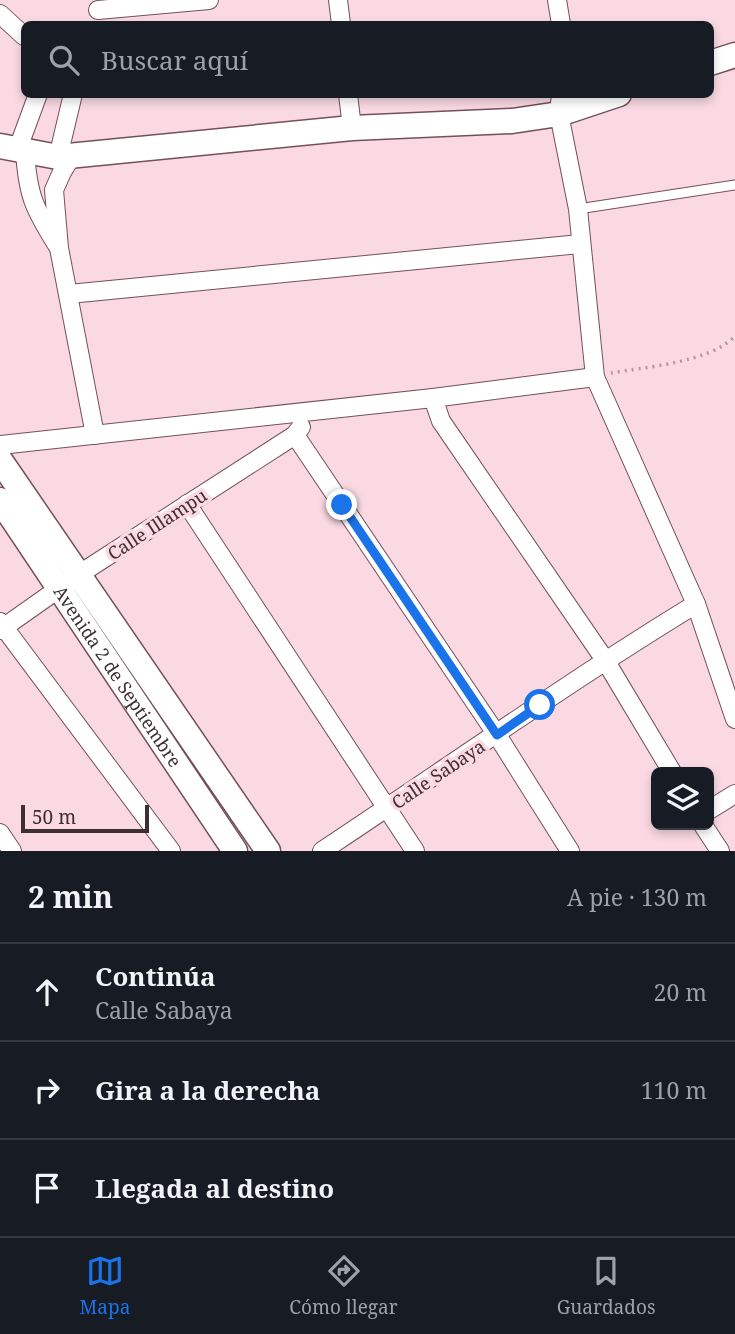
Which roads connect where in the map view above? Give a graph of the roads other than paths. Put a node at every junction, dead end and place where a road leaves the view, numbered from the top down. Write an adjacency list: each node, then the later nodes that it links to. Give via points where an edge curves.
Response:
1 (209, 0): 4 (street)
2 (338, 0): 6 (street)
3 (557, 0): 7 (street)
4 (97, 12)
5 (0, 14): 8 (street)
6 (341, 21)
7 (560, 21)
8 (21, 33)
9 (735, 55): 10 (street)
10 (714, 62)
11 (36, 98): 17 (street)
12 (72, 98): 18 (street)
13 (348, 98): 16 (street)
14 (595, 98): 15 (street)
15 (560, 104): 16 (street, via 512,121); 20 (street)
16 (352, 128): 18 (street)
17 (14, 150): 18 (street); 22 (street, via 32,201)
18 (65, 156): 22 (street, via 54,191)
19 (735, 185): 20 (lane)
20 (578, 209): 21 (street)
21 (580, 244): 23 (street); 24 (street)
22 (59, 248): 23 (street)
23 (69, 294): 27 (street)
24 (595, 376): 25 (street); 34 (street)
25 (433, 398): 26 (street); 36 (street, via 441,421)
26 (304, 412): 27 (street); 28 (street)
27 (95, 435): 29 (street)
28 (295, 435): 32 (street, Calle Illampu); 38 (street)
29 (0, 445)
30 (0, 460): 33 (street)
31 (0, 499): 33 (street, Avenida 2 de Septiembre)
32 (187, 504): 33 (street, Calle Illampu); 42 (street)
33 (68, 582): 35 (street, Calle Illampu); 47 (street, Avenida 2 de Septiembre); 48 (street)
34 (696, 604): 36 (street, Calle Sabaya); 37 (street)
35 (1, 626): 46 (street)
36 (605, 660): 38 (street, Calle Sabaya); 39 (street)
37 (735, 719)
38 (497, 735): 42 (street, Calle Sabaya); 51 (street)
39 (669, 767)
40 (735, 794): 41 (street)
41 (714, 807)
42 (386, 808): 49 (street, Calle Sabaya); 50 (street)
43 (706, 830): 52 (street)
44 (0, 833): 45 (street)
45 (12, 851)
46 (171, 851)
47 (234, 851)
48 (268, 851)
49 (322, 851)
50 (415, 851)
51 (570, 851)
52 (720, 851)

